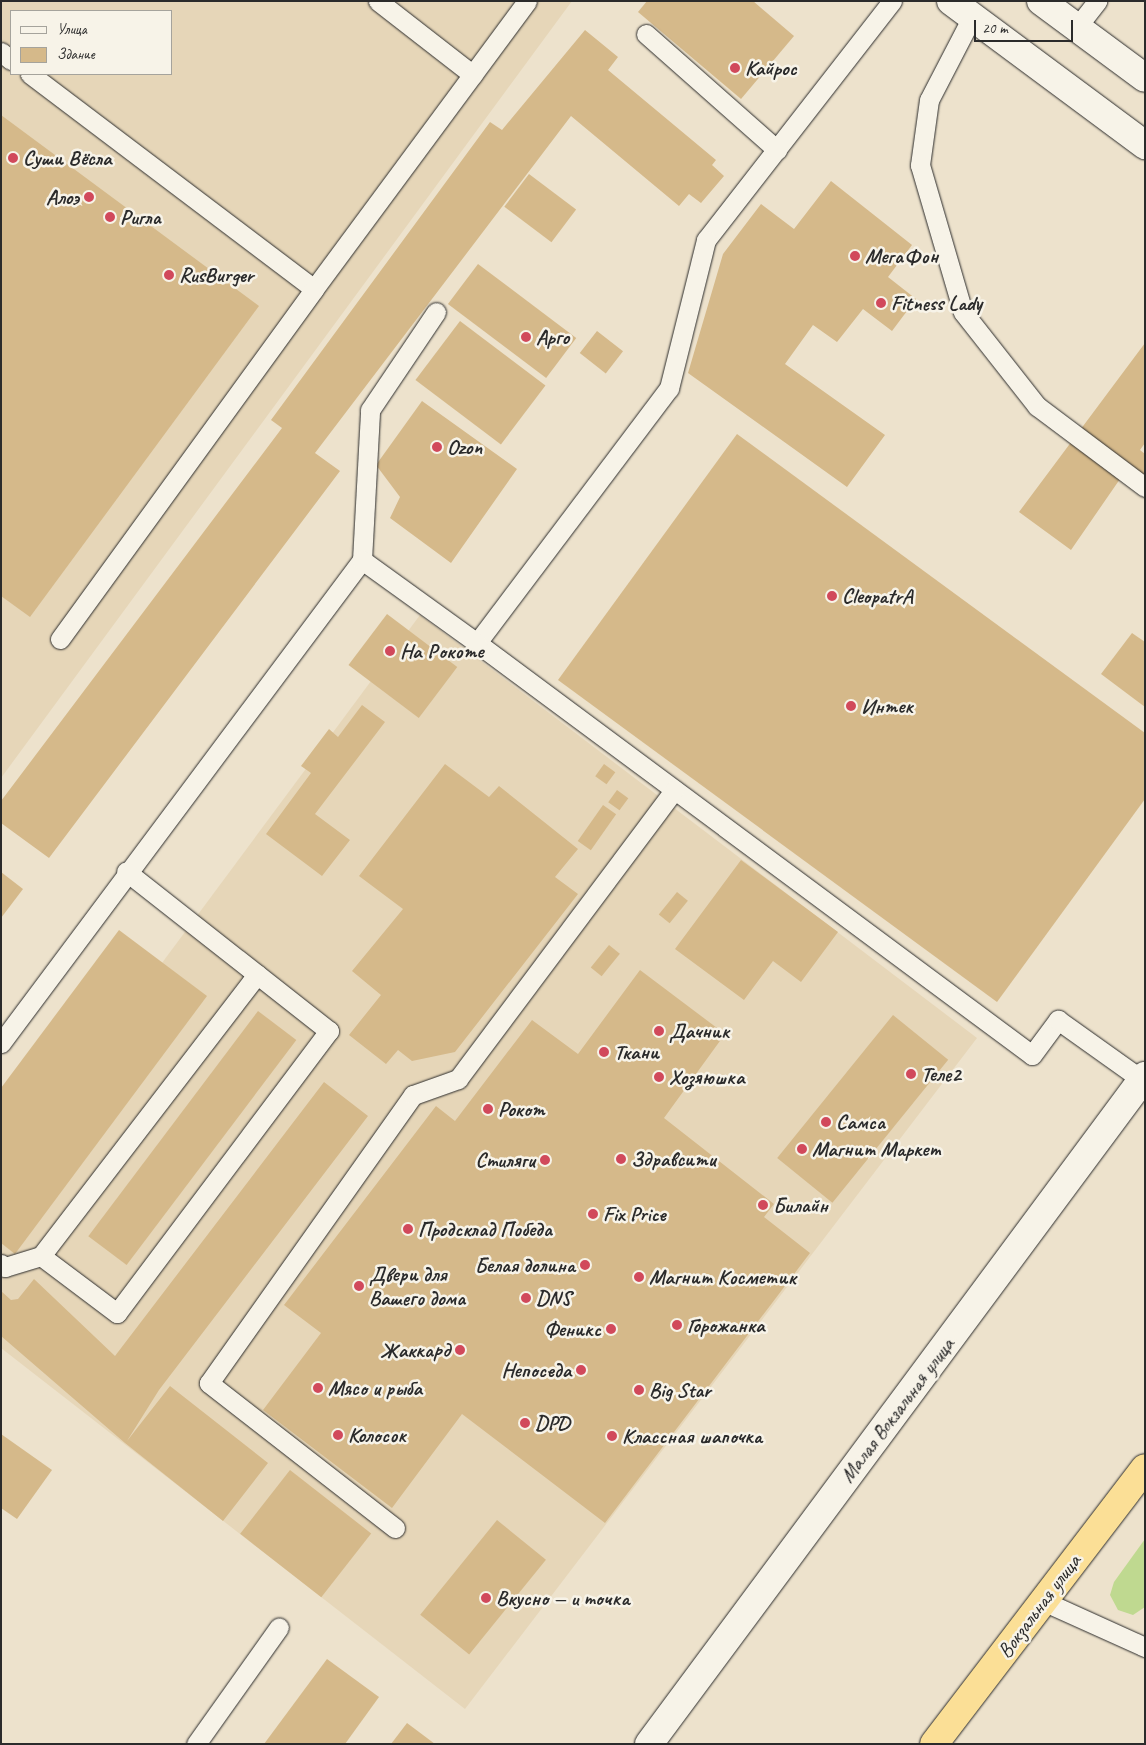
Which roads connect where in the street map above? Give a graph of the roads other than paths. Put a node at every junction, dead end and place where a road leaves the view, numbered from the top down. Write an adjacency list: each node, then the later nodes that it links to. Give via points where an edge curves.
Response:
1 (378, 1): 11 (lane)
2 (528, 1): 11 (lane)
3 (892, 1): 14 (lane)
4 (951, 1): 7 (main road)
5 (1041, 1): 8 (main road)
6 (1098, 1): 8 (lane)
7 (972, 17): 13 (main road); 17 (lane, via 930,100 920,165 963,312 1037,406)
8 (1077, 28): 12 (main road)
9 (646, 34): 14 (lane)
10 (31, 75): 15 (lane)
11 (473, 75): 15 (lane)
12 (1145, 78)
13 (1145, 145)
14 (777, 150): 20 (lane, via 706,240 669,388)
15 (314, 289): 19 (lane)
16 (436, 312): 18 (lane, via 370,410)
17 (1145, 487)
18 (362, 560): 20 (lane); 22 (lane)
19 (60, 639)
20 (477, 643): 21 (lane)
21 (674, 790): 25 (lane, via 1032,1055 1058,1020); 29 (lane, via 458,1079 412,1095 209,1383)
22 (126, 871): 23 (lane); 24 (lane)
23 (257, 974): 26 (lane); 26 (lane, via 329,1031 117,1313)
24 (1, 1043)
25 (1144, 1078): 34 (main road, Малая Вокзальная улица)
26 (41, 1256): 27 (lane, via 5,1267)
27 (1, 1264)
28 (1145, 1468): 30 (highway, Вокзальная улица)
29 (395, 1528)
30 (1043, 1601): 32 (lane); 35 (highway, Вокзальная улица)
31 (279, 1627): 33 (lane)
32 (1145, 1647)
33 (196, 1744)
34 (649, 1744)
35 (934, 1744)

